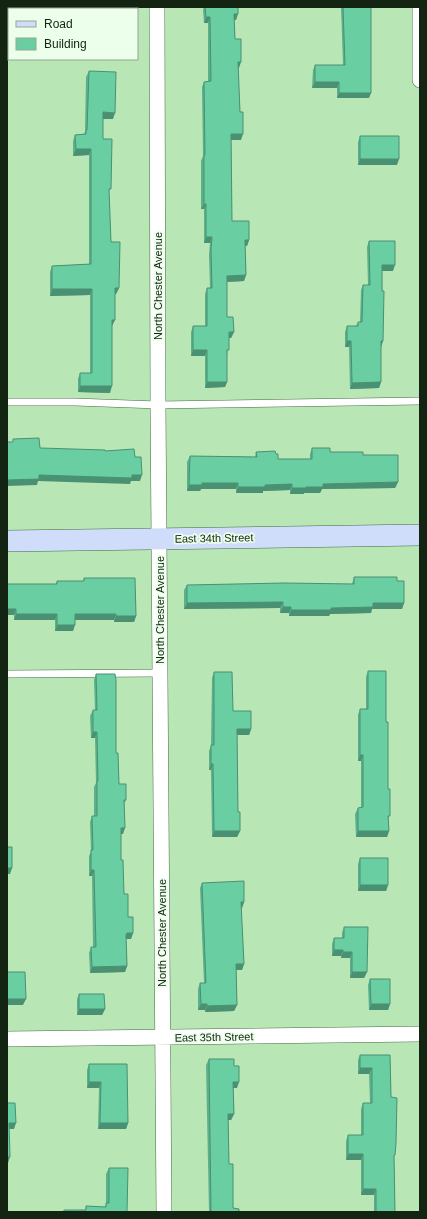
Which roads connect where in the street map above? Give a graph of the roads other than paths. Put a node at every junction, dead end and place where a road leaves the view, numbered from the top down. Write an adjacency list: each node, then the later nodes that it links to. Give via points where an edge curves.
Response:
1 (157, 7): 6 (street, North Chester Avenue)
2 (420, 7): 3 (street)
3 (420, 80)
4 (420, 401): 6 (lane)
5 (7, 402): 6 (lane)
6 (158, 405): 8 (street, North Chester Avenue)
7 (420, 535): 8 (main road, East 34th Street)
8 (159, 539): 9 (main road, East 34th Street); 10 (street, North Chester Avenue)
9 (7, 541)
10 (160, 673): 11 (lane); 13 (street, North Chester Avenue)
11 (7, 674)
12 (420, 1034): 13 (street, East 35th Street)
13 (163, 1038): 14 (street, East 35th Street); 15 (street, North Chester Avenue)
14 (7, 1039)
15 (164, 1212)

